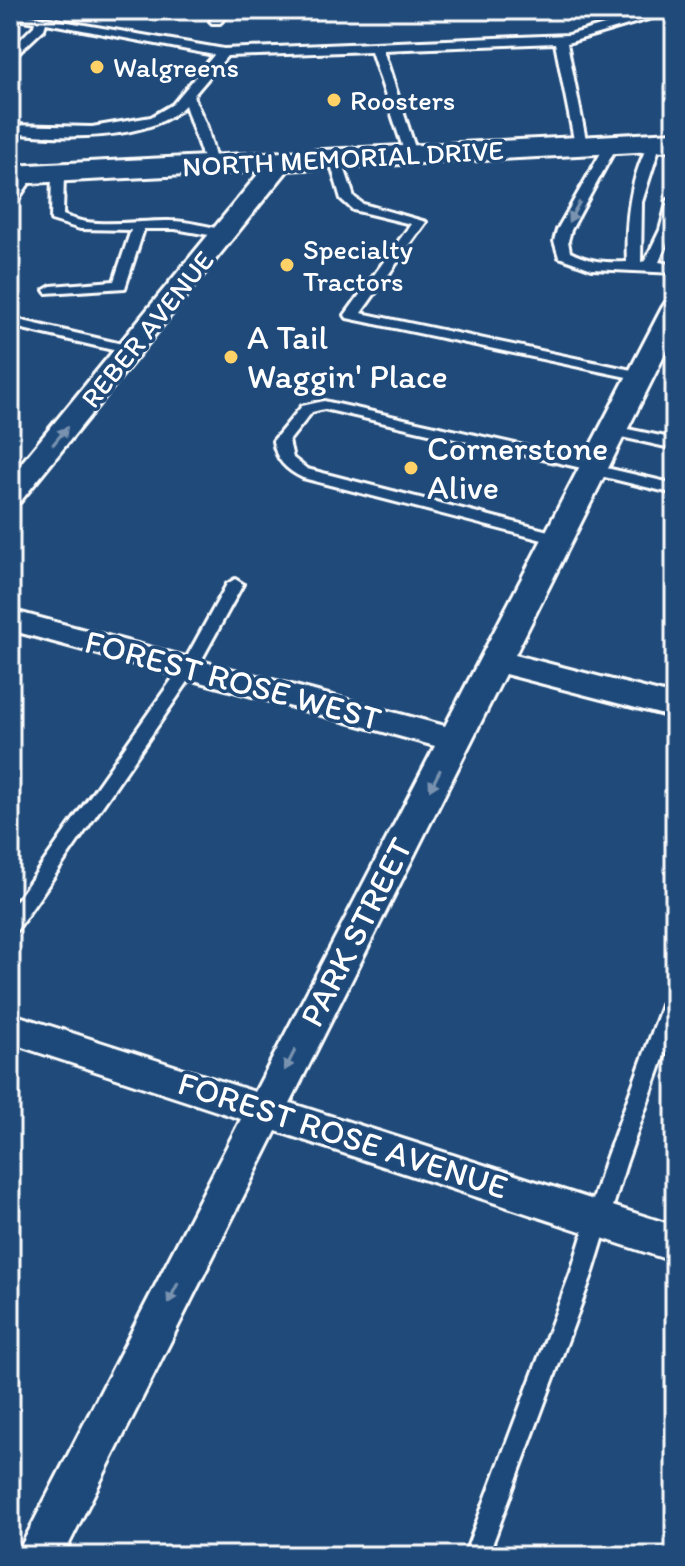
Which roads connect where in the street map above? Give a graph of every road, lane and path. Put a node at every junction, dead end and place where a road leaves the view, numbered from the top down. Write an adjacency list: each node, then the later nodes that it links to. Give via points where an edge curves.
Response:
1 (227, 10): 5 (lane)
2 (670, 10): 6 (lane)
3 (10, 15): 4 (lane)
4 (41, 19): 8 (lane); 9 (lane, via 40,27)
5 (216, 21)
6 (560, 39): 7 (lane); 14 (lane)
7 (376, 47): 8 (lane); 15 (lane)
8 (224, 53): 10 (lane)
9 (10, 57)
10 (186, 93): 11 (lane, via 171,112 131,129); 18 (lane)
11 (10, 129)
12 (665, 141): 13 (main road, NORTH MEMORIAL DRIVE); 25 (lane, via 636,186)
13 (612, 144): 14 (main road, NORTH MEMORIAL DRIVE); 25 (lane, one-way to 25, via 564,230 562,247 564,254 589,267)
14 (581, 145): 15 (main road, NORTH MEMORIAL DRIVE)
15 (411, 154): 16 (main road, NORTH MEMORIAL DRIVE)
16 (335, 158): 17 (main road, NORTH MEMORIAL DRIVE); 31 (lane, via 348,199 358,207 419,222 352,315)
17 (282, 161): 18 (main road, NORTH MEMORIAL DRIVE); 23 (street, REBER AVENUE)
18 (211, 164): 19 (main road, NORTH MEMORIAL DRIVE)
19 (33, 173): 21 (lane); 22 (lane, via 60,221)
20 (675, 200): 24 (lane)
21 (10, 201)
22 (139, 225): 23 (lane); 27 (lane, via 120,285)
23 (226, 234): 30 (street, REBER AVENUE)
24 (651, 264): 25 (lane); 26 (lane)
25 (634, 265)
26 (675, 269)
27 (51, 290)
28 (674, 313): 31 (street, PARK STREET)
29 (10, 322): 30 (lane)
30 (130, 350): 36 (street, REBER AVENUE, one-way to 30)
31 (641, 376): 32 (street, PARK STREET)
32 (613, 431): 33 (lane); 34 (street, PARK STREET)
33 (673, 440)
34 (594, 468): 35 (lane); 37 (street, PARK STREET); 37 (lane, via 324,405 307,409 281,441 282,456 308,475)
35 (675, 489)
36 (10, 496)
37 (558, 539): 40 (street, PARK STREET)
38 (235, 584): 41 (lane)
39 (10, 620): 41 (street, FOREST ROSE WEST)
40 (497, 661): 42 (street); 43 (street, PARK STREET)
41 (190, 666): 43 (street, FOREST ROSE WEST); 44 (lane)
42 (675, 707)
43 (456, 740): 47 (street, PARK STREET, one-way to 47)
44 (10, 925)
45 (675, 997): 48 (lane)
46 (10, 1028): 47 (street, FOREST ROSE AVENUE)
47 (266, 1109): 48 (street, FOREST ROSE AVENUE); 50 (street, PARK STREET, one-way to 50)
48 (600, 1220): 49 (street, FOREST ROSE AVENUE); 51 (lane)
49 (675, 1244)
50 (39, 1556)
51 (476, 1556)

